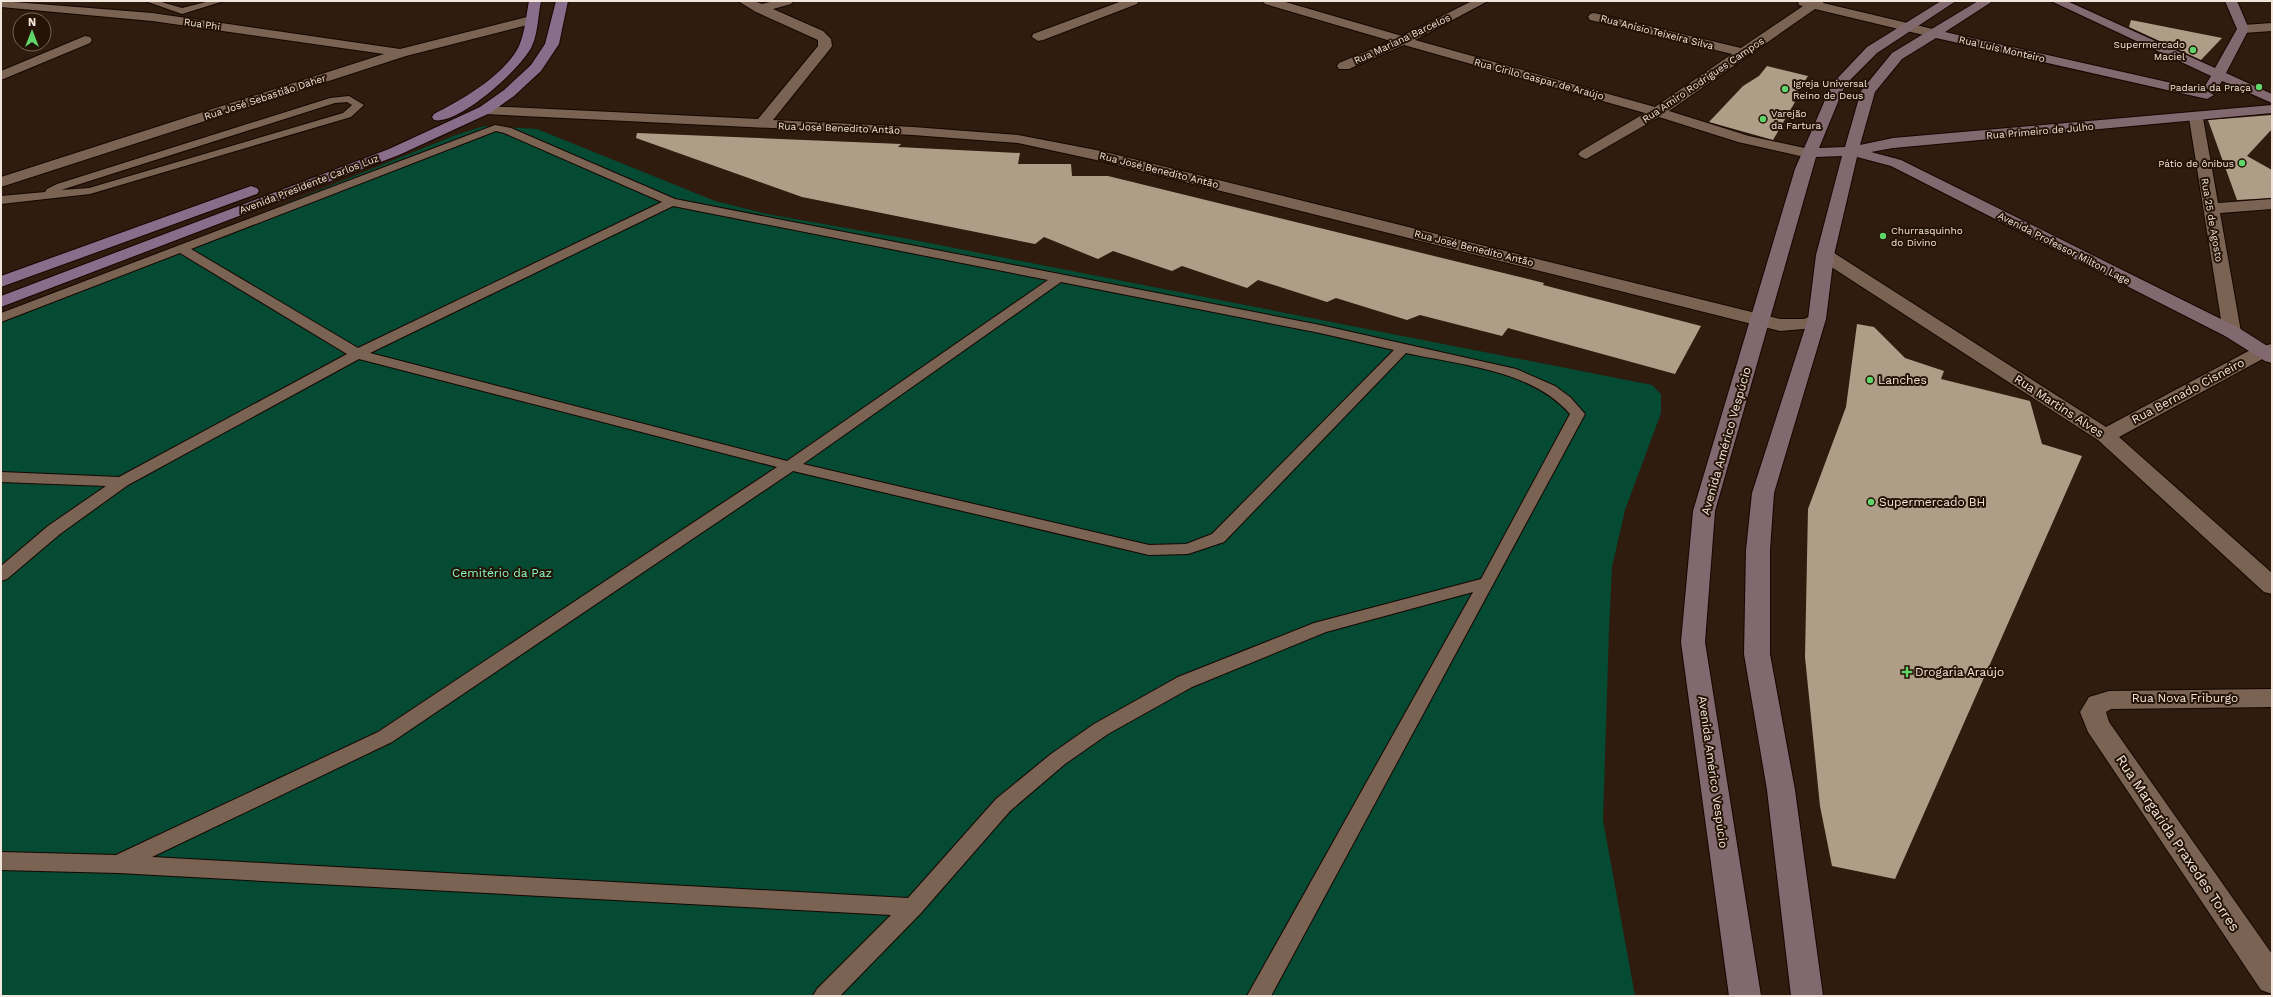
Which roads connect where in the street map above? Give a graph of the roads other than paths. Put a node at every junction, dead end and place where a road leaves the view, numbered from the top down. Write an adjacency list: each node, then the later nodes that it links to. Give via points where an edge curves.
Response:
1 (62, 1): 18 (street)
2 (149, 1): 3 (lane, via 182,11)
3 (220, 1)
4 (535, 1): 21 (main road, Avenida Presidente Carlos Luz)
5 (562, 1): 37 (main road, Avenida Presidente Carlos Luz, via 552,44 536,68 509,93)
6 (744, 1): 19 (street)
7 (787, 1): 19 (street)
8 (1133, 1): 26 (street)
9 (1269, 1): 28 (street, Rua Cirilo Gaspar de Araújo)
10 (1482, 1): 28 (street, Rua Mariana Barcelos)
11 (1798, 1): 17 (street, Rua Luís Monteiro)
12 (1950, 1): 22 (main road, Avenida Américo Vespúcio)
13 (1988, 1): 25 (main road)
14 (2057, 1): 32 (main road)
15 (2231, 1): 24 (main road)
16 (1, 3): 18 (street, Rua Phi)
17 (1816, 3): 22 (street, Rua Luís Monteiro); 30 (street, Rua Amiro Rodrigues Campos)
18 (40, 7): 29 (street, Rua Phi, via 152,17)
19 (760, 9): 40 (street, via 818,34 824,39 826,46)
20 (1594, 17): 30 (street, Rua Anísio Teixeira Silva)
21 (531, 20): 29 (street, Rua José Sebastião Daher); 55 (main road, Avenida Presidente Carlos Luz, via 525,46 508,68 475,97 444,114 379,144)
22 (1907, 27): 25 (street, Rua Luís Monteiro); 42 (main road, Avenida Américo Vespúcio, via 1872,50 1839,84)
23 (2272, 27): 24 (street)
24 (2243, 30): 32 (main road)
25 (1932, 33): 34 (main road, Rua Luís Monteiro); 41 (main road, via 1897,56 1868,91)
26 (1038, 37)
27 (85, 40): 33 (street)
28 (1402, 41): 31 (street, Rua Mariana Barcelos); 38 (street, Rua Cirilo Gaspar de Araújo)
29 (401, 53): 46 (street, Rua José Sebastião Daher)
30 (1744, 53): 38 (street, Rua Amiro Rodrigues Campos)
31 (1344, 66)
32 (2217, 73): 34 (main road); 35 (main road)
33 (1, 76)
34 (2207, 95): 39 (main road)
35 (2272, 99)
36 (2272, 109): 39 (main road, Rua Primeiro de Julho)
37 (485, 110): 40 (street, Rua José Benedito Antão); 56 (main road, Avenida Presidente Carlos Luz, via 394,152)
38 (1658, 112): 42 (street, Rua Cirilo Gaspar de Araújo, via 1786,150); 44 (street, Rua Amiro Rodrigues Campos)
39 (2196, 118): 41 (main road, Rua Primeiro de Julho, via 1893,143); 51 (street, Rua 25 de Agosto)
40 (761, 124): 58 (street, Rua José Benedito Antão, via 1018,139 1101,156)
41 (1851, 150): 42 (main road, Rua Primeiro de Julho); 53 (main road); 60 (main road, Avenida Professor Milton Lage, via 1896,163)
42 (1809, 153): 58 (main road, Avenida Américo Vespúcio)
43 (164, 154): 45 (lane); 45 (lane, via 334,100 349,99 359,105 347,115); 47 (lane, via 61,186 51,191)
44 (1586, 154)
45 (176, 164): 47 (lane, via 90,191)
46 (1, 182)
47 (51, 196): 48 (lane)
48 (1, 200)
49 (672, 202): 52 (lane, via 507,130 495,128); 54 (lane); 63 (lane)
50 (2272, 204): 51 (street)
51 (2210, 209): 60 (street, Rua 25 de Agosto)
52 (180, 248): 57 (lane); 63 (lane)
53 (1825, 255): 59 (main road); 64 (street, Rua Martins Alves)
54 (1060, 277): 61 (lane); 65 (lane)
55 (1, 282)
56 (1, 302)
57 (1, 318)
58 (1761, 319): 59 (street, Rua José Benedito Antão, via 1780,325 1808,324); 79 (main road, Avenida Américo Vespúcio, via 1704,511 1693,642)
59 (1817, 319): 80 (main road, via 1763,494 1758,550 1757,654 1781,790)
60 (2232, 332): 62 (main road, Avenida Professor Milton Lage)
61 (1403, 348): 65 (lane, via 1218,538 1188,549 1149,550); 69 (lane, via 1516,373 1542,382 1568,401 1578,414)
62 (2269, 353): 64 (street, Rua Bernado Cisneiro)
63 (356, 354): 65 (lane); 67 (lane)
64 (2106, 436): 70 (street, Rua Martins Alves)
65 (790, 466): 74 (lane, via 384,737)
66 (1, 477): 67 (lane)
67 (122, 482): 68 (lane, via 54,530)
68 (1, 575)
69 (1487, 583): 75 (lane, via 1320,627 1185,682 1101,729 1058,759 1003,805); 78 (lane)
70 (2272, 586)
71 (2272, 698): 72 (street, Rua Nova Friburgo, via 2131,698)
72 (2098, 704): 76 (street, Rua Margarida Praxedes Torres, via 2093,712 2097,725)
73 (1, 862): 74 (lane)
74 (118, 864): 75 (lane)
75 (913, 907): 77 (lane)
76 (2272, 980)
77 (825, 996)
78 (1258, 996)
79 (1745, 996)
80 (1807, 996)

